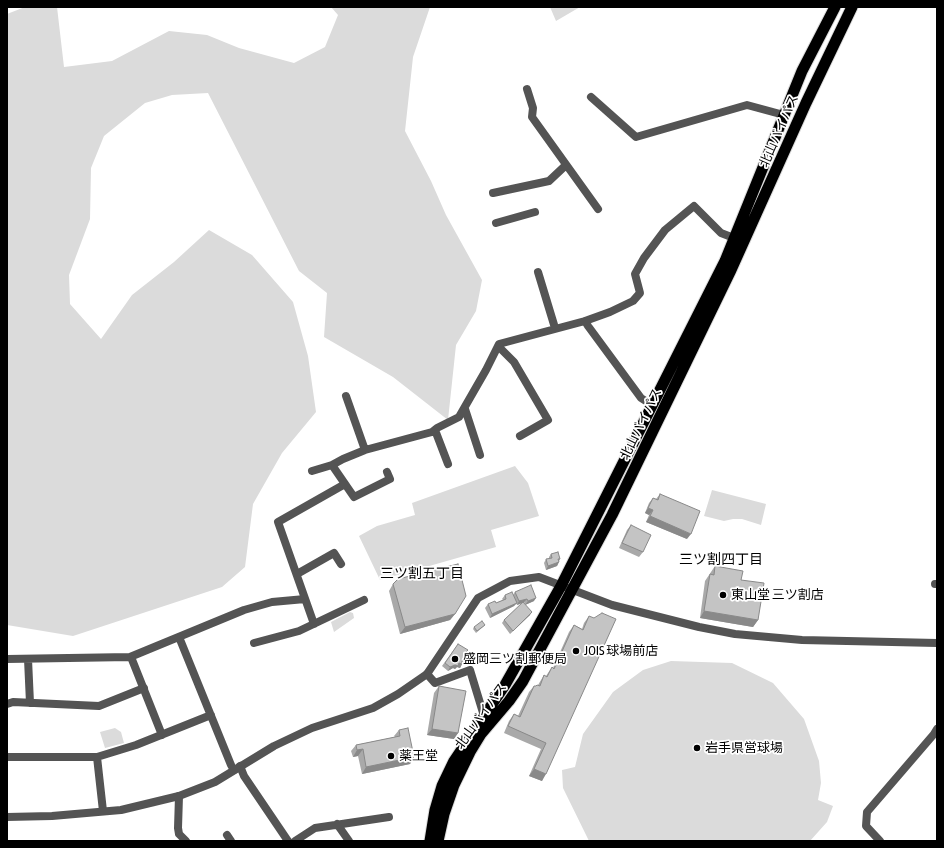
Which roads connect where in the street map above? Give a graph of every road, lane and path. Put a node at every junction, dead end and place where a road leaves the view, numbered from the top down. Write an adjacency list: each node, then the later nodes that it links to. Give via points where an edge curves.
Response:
1 (835, 7): 5 (highway, 北山バイパス, via 802,71)
2 (852, 7): 31 (highway, 北山バイパス, via 731,270 612,515)
3 (527, 89): 6 (street, via 533,108 532,117)
4 (591, 96): 5 (street, via 636,137 747,105)
5 (784, 115): 11 (highway, 北山バイパス)
6 (566, 165): 7 (street, via 549,181); 8 (street)
7 (493, 193)
8 (598, 209)
9 (535, 212): 10 (street)
10 (496, 223)
11 (734, 238): 13 (street, via 721,233 694,206 665,230 644,258 635,274 640,293 633,301); 17 (highway, 北山バイパス, via 725,261)
12 (538, 272): 14 (street)
13 (585, 321): 14 (street); 17 (street, via 641,398)
14 (555, 328): 15 (street)
15 (498, 346): 18 (street); 20 (street, via 514,362 548,420)
16 (346, 396): 21 (street)
17 (652, 405): 30 (highway, 北山バイパス)
18 (464, 410): 19 (street, via 459,417); 22 (street)
19 (435, 430): 21 (street); 23 (street)
20 (520, 436)
21 (365, 450): 24 (street)
22 (480, 455)
23 (448, 464)
24 (332, 465): 25 (street); 27 (street)
25 (312, 472)
26 (387, 472): 27 (street, via 390,479 354,497)
27 (345, 484): 29 (street, via 278,522)
28 (341, 564): 29 (street, via 334,553)
29 (297, 574): 32 (street)
30 (561, 586): 31 (street); 41 (street, via 539,577 510,581 478,598); 46 (highway, 北山バイパス)
31 (572, 590): 37 (street, via 612,605 735,634 802,640); 62 (highway, 北山バイパス, via 523,681 470,752 454,785)
32 (305, 599): 34 (street); 35 (street, via 272,602 244,610)
33 (364, 600): 34 (street)
34 (314, 624): 36 (street, via 299,631)
35 (179, 637): 38 (street); 45 (street)
36 (254, 643)
37 (937, 643)
38 (131, 657): 40 (street); 42 (street)
39 (7, 659): 40 (street)
40 (28, 659): 43 (street)
41 (426, 674): 46 (street, via 435,683 470,670); 51 (street, via 373,708 316,726 274,746)
42 (144, 688): 43 (street, via 99,706); 48 (street)
43 (30, 703): 44 (street)
44 (7, 704)
45 (210, 715): 48 (street); 51 (street, via 230,765)
46 (484, 716): 61 (highway, 北山バイパス, via 454,761 442,786)
47 (937, 729): 63 (street, via 867,812 866,826)
48 (162, 735): 50 (street)
49 (7, 757): 50 (street)
50 (97, 757): 53 (street)
51 (237, 768): 52 (street, via 214,782); 58 (street)
52 (179, 796): 53 (street, via 120,810); 57 (street, via 178,828 179,834)
53 (104, 811): 54 (street)
54 (7, 817)
55 (389, 817): 56 (street)
56 (338, 824): 59 (street, via 314,828); 60 (street)
57 (186, 841)
58 (288, 841)
59 (295, 841)
60 (348, 841)
61 (430, 841)
62 (438, 841)
63 (880, 841)

